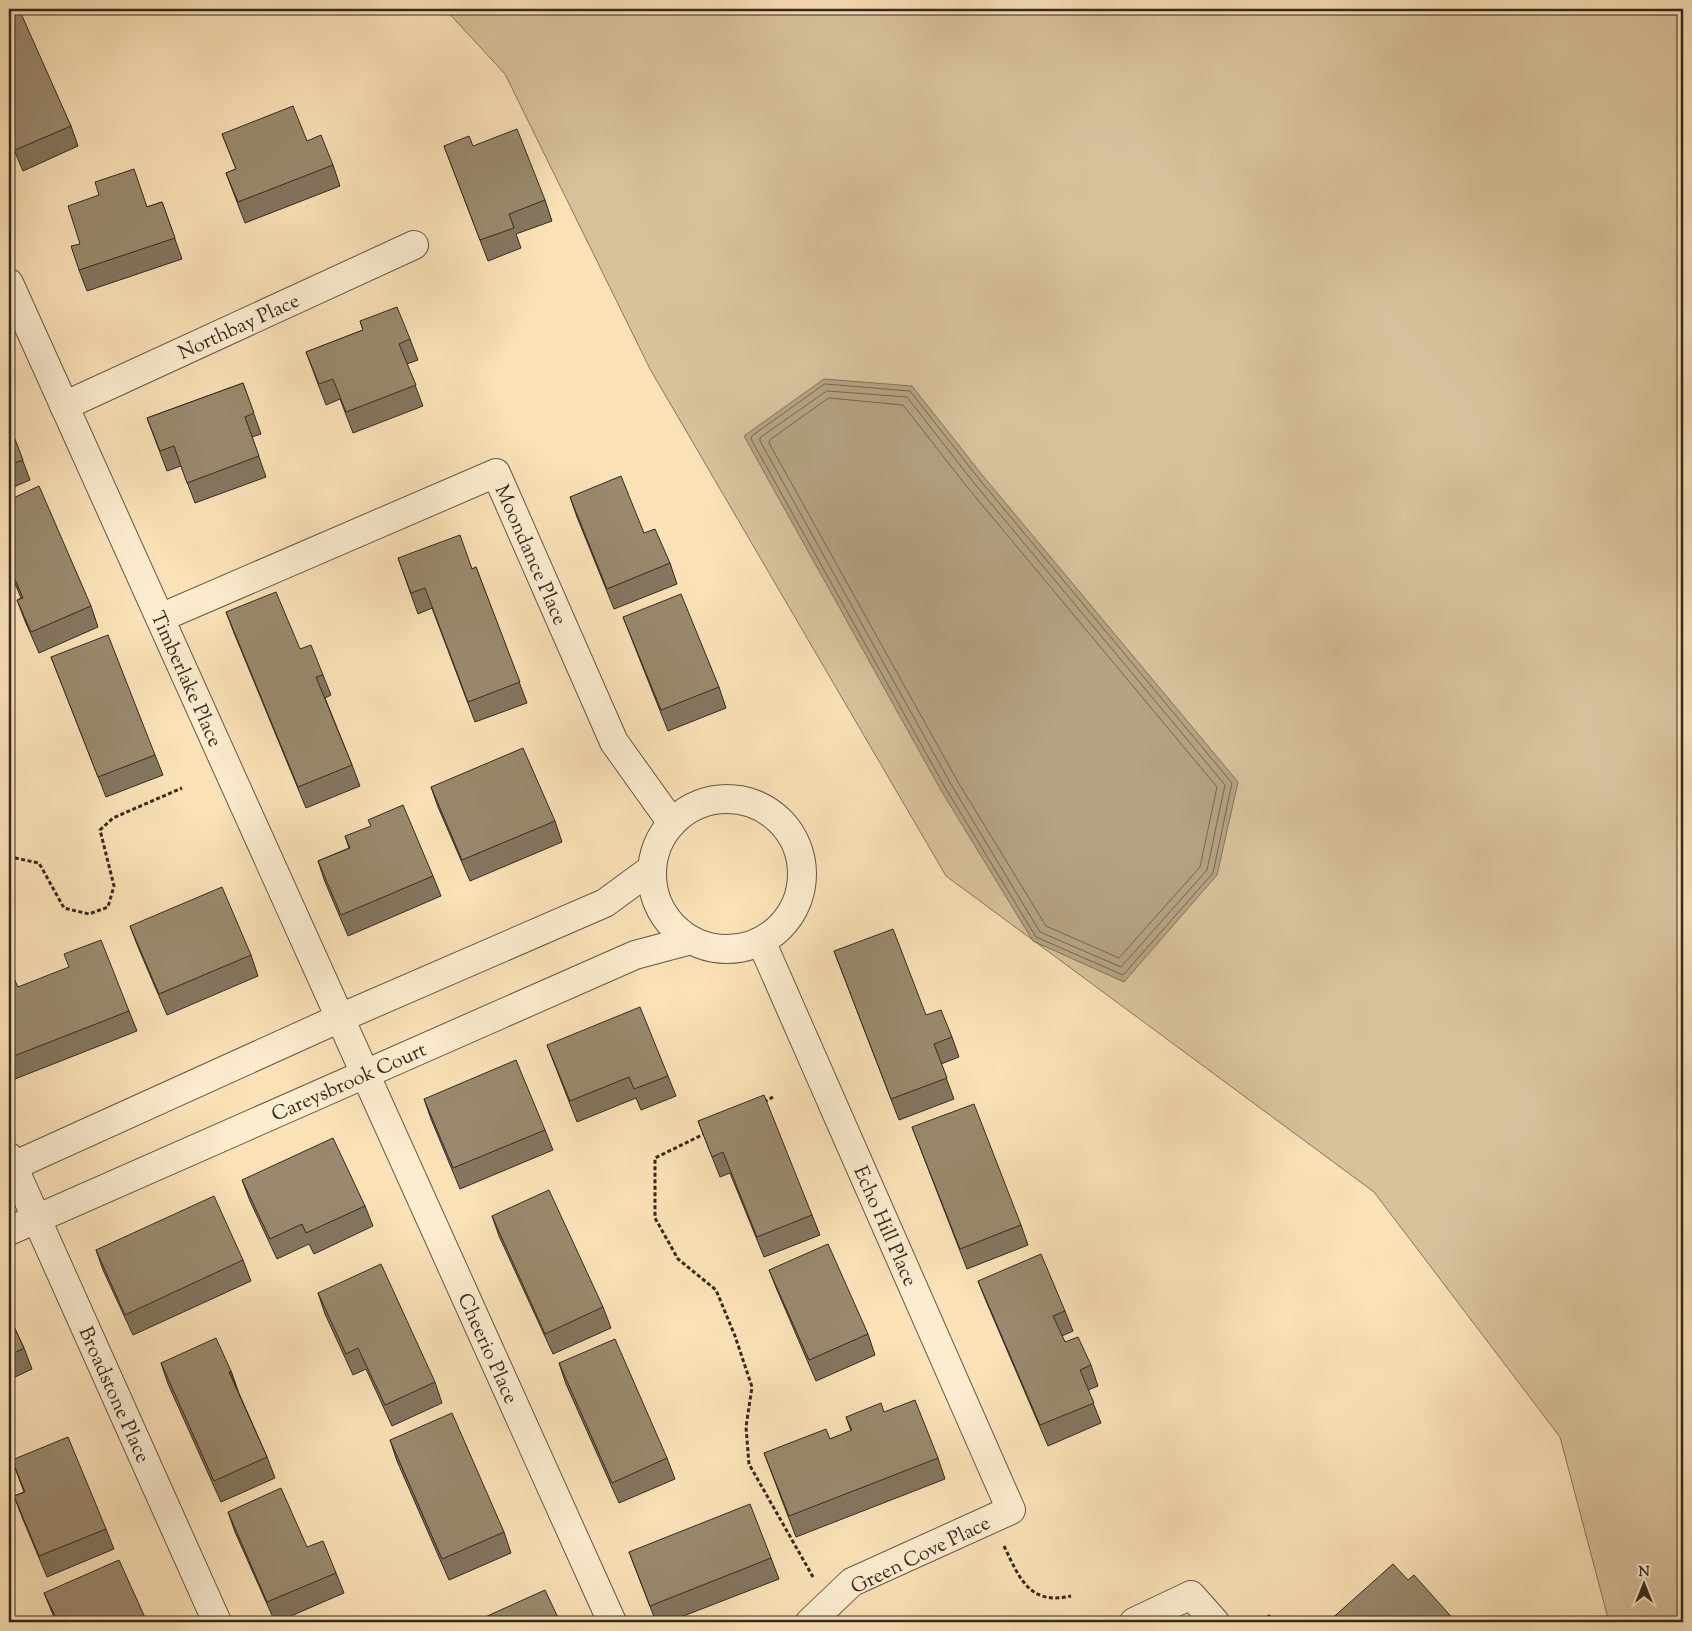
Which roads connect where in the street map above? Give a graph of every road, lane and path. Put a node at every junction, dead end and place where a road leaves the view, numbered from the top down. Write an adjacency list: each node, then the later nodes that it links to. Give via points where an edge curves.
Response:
1 (414, 245): 3 (street, Northbay Place)
2 (9, 284): 3 (street, Timberlake Place)
3 (64, 406): 4 (street, Timberlake Place)
4 (160, 618): 6 (street, Moondance Place, via 496,474 614,742); 11 (street, Timberlake Place)
5 (182, 788): 7 (path, via 113,818 100,830 114,886 108,907 89,914 64,908 39,864 15,858)
6 (672, 823): 8 (street, via 658,844); 10 (street, via 691,808 716,800 754,803 776,816 792,835 802,860 802,889 792,913)
7 (9, 861)
8 (650, 870): 9 (street, via 659,907 675,928); 11 (street, via 605,903)
9 (691, 940): 10 (street, via 716,948 742,948); 12 (street, Careysbrook Court, via 635,955)
10 (761, 941): 19 (street, Echo Hill Place)
11 (340, 1018): 12 (street, Timberlake Place); 16 (street)
12 (364, 1073): 17 (street, Careysbrook Court); 25 (street, Cheerio Place)
13 (773, 1097): 14 (path)
14 (756, 1106)
15 (708, 1132): 21 (path, via 655,1158 655,1218 678,1259 716,1290 752,1386 746,1427 748,1464)
16 (10, 1164): 17 (street, Broadstone Place)
17 (36, 1219): 18 (street, Careysbrook Court); 24 (street, Broadstone Place)
18 (9, 1231)
19 (1011, 1510): 26 (street, Green Cove Place, via 852,1582)
20 (1003, 1542): 22 (path, via 1020,1579 1029,1589 1046,1598)
21 (817, 1584)
22 (1071, 1596)
23 (1271, 1615): 29 (path)
24 (217, 1622)
25 (612, 1622)
26 (810, 1622)
27 (1134, 1622): 28 (street, via 1191,1595)
28 (1215, 1622)
29 (1262, 1622)

